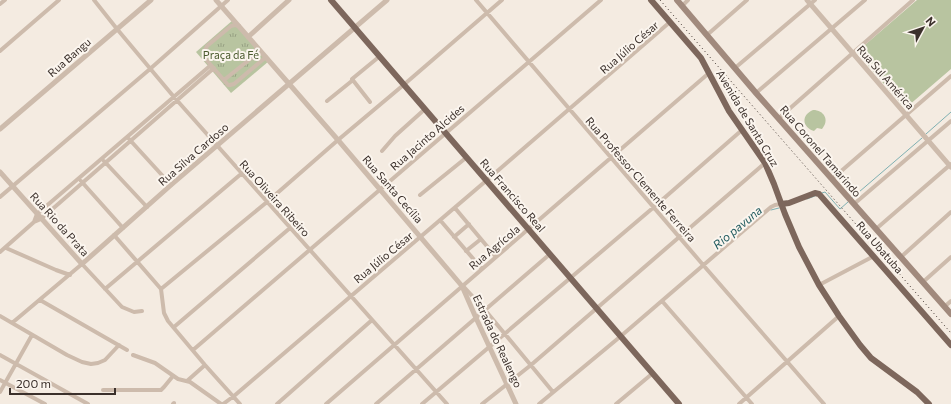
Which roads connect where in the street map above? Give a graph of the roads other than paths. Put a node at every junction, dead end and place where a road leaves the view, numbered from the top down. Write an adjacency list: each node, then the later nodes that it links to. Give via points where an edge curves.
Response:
1 (4, 0): 20 (street)
2 (59, 0): 32 (street)
3 (94, 0): 28 (street, Rua Oliveira Ribeiro)
4 (151, 0): 28 (street, Rua Bangu)
5 (216, 0): 21 (street, Rua Santa Cecília)
6 (228, 0): 21 (street)
7 (290, 0): 30 (street)
8 (332, 0): 26 (main road, Rua Francisco Real)
9 (387, 0): 26 (street, Rua Silva Cardoso)
10 (476, 0): 23 (street, Rua Professor Clemente Ferreira)
11 (502, 0): 23 (street)
12 (600, 0): 36 (street, Rua Jacinto Alcides)
13 (651, 0): 24 (main road, Avenida de Santa Cruz)
14 (677, 0): 22 (main road, Rua Coronel Tamarindo)
15 (688, 0): 22 (street)
16 (747, 0): 29 (street)
17 (865, 0): 27 (street)
18 (913, 0): 33 (street)
19 (811, 1): 27 (street, Rua Sul América); 38 (street)
20 (0, 4)
21 (221, 6): 25 (street, Rua Santa Cecília); 39 (street)
22 (682, 6): 29 (main road, Rua Coronel Tamarindo)
23 (488, 13): 36 (street, Rua Professor Clemente Ferreira); 44 (street)
24 (670, 22): 40 (main road, Avenida de Santa Cruz, via 701,58); 51 (street, Rua Júlio César)
25 (239, 27): 30 (street, Rua Santa Cecília); 37 (street, via 231,26 207,46 204,57)
26 (355, 28): 34 (main road, Rua Francisco Real); 45 (street, Rua Silva Cardoso)
27 (832, 28): 33 (street, Rua Sul América); 46 (street)
28 (117, 29): 39 (street, Rua Oliveira Ribeiro); 55 (street, Rua Bangu)
29 (707, 35): 38 (main road, Rua Coronel Tamarindo)
30 (248, 37): 31 (street, Rua Santa Cecília)
31 (256, 46): 35 (street, Rua Santa Cecília); 42 (street, via 254,56)
32 (0, 51)
33 (853, 53): 52 (street, Rua Sul América); 53 (street)
34 (380, 56): 43 (street); 44 (main road, Rua Francisco Real)
35 (266, 57): 42 (street, via 234,84 228,85); 45 (street, Rua Santa Cecília)
36 (529, 62): 51 (street, Rua Professor Clemente Ferreira); 57 (street, Rua Jacinto Alcides)
37 (212, 67): 42 (street); 47 (street)
38 (735, 68): 46 (main road, Rua Coronel Tamarindo)
39 (150, 69): 47 (street, Rua Oliveira Ribeiro); 74 (street)
40 (709, 73): 56 (main road, Avenida de Santa Cruz); 64 (street, Rua Agrícola)
41 (951, 76): 52 (street)
42 (224, 80)
43 (353, 80): 48 (street); 49 (street)
44 (404, 84): 50 (main road, Rua Francisco Real); 59 (street)
45 (289, 85): 59 (street, Rua Santa Cecília); 61 (street, Rua Silva Cardoso)
46 (756, 93): 53 (main road, Rua Coronel Tamarindo)
47 (175, 99): 58 (street); 61 (street, Rua Oliveira Ribeiro)
48 (327, 101)
49 (370, 102)
50 (425, 109): 57 (main road, Rua Francisco Real); 62 (street)
51 (569, 110): 64 (street, Rua Professor Clemente Ferreira); 71 (street, Rua Júlio César)
52 (906, 115): 60 (street, Rua Sul América); 70 (street)
53 (779, 118): 70 (main road, Rua Coronel Tamarindo)
54 (951, 121): 60 (street)
55 (0, 129)
56 (742, 130): 66 (main road, Avenida de Santa Cruz); 82 (street)
57 (446, 132): 63 (main road, Rua Francisco Real); 75 (street, Rua Jacinto Alcides)
58 (129, 139): 65 (street); 73 (street)
59 (338, 140): 75 (street, Rua Santa Cecília); 78 (street)
60 (928, 141): 67 (street, Rua Sul América); 80 (street)
61 (217, 146): 69 (street, Rua Oliveira Ribeiro); 73 (street, Rua Silva Cardoso)
62 (382, 151)
63 (466, 156): 71 (main road, Rua Francisco Real); 76 (street)
64 (611, 157): 82 (street, Rua Professor Clemente Ferreira); 90 (street, Rua Agrícola)
65 (104, 161): 72 (street); 81 (street)
66 (765, 163): 79 (main road, Avenida de Santa Cruz); 95 (street)
67 (950, 166): 91 (street)
68 (0, 172): 74 (street, Rua Rio da Prata)
69 (242, 174): 78 (street, Rua Oliveira Ribeiro); 106 (street)
70 (832, 179): 80 (main road, Rua Coronel Tamarindo)
71 (487, 180): 83 (street, Rua Júlio César); 90 (main road, Rua Francisco Real)
72 (81, 181): 85 (street); 88 (street)
73 (171, 185): 81 (street, Rua Silva Cardoso)
74 (12, 186): 77 (street); 85 (street, Rua Rio da Prata)
75 (380, 189): 93 (street, Rua Santa Cecília); 98 (street, Rua Jacinto Alcides)
76 (420, 195)
77 (0, 197)
78 (267, 202): 89 (street, Rua Oliveira Ribeiro); 116 (street)
79 (781, 204): 102 (main road, Rua Ubatuba, via 819,194); 108 (street, via 771,207); 113 (main road, Avenida de Santa Cruz)
80 (854, 204): 91 (main road, Rua Coronel Tamarindo)
81 (147, 207): 88 (street, Rua Silva Cardoso)
82 (654, 207): 95 (street, Rua Professor Clemente Ferreira); 111 (street)
83 (455, 208): 86 (street, Rua Júlio César); 87 (street)
84 (951, 212): 104 (street)
85 (39, 216): 97 (street); 107 (street, Rua Rio da Prata)
86 (440, 220): 93 (street, Rua Júlio César); 94 (street)
87 (469, 224): 94 (street); 96 (street)
88 (122, 228): 92 (street, Rua Silva Cardoso)
89 (290, 228): 98 (street, Rua Oliveira Ribeiro); 131 (street)
90 (529, 229): 101 (main road, Rua Francisco Real); 103 (street, Rua Agrícola)
91 (876, 229): 104 (main road, Rua Coronel Tamarindo)
92 (114, 235): 106 (street); 107 (street, Rua Silva Cardoso)
93 (421, 237): 114 (street, Rua Santa Cecília); 117 (street, Rua Júlio César)
94 (454, 237): 99 (street)
95 (680, 237): 108 (street, Rua Professor Clemente Ferreira); 122 (street)
96 (481, 239): 99 (street); 103 (street)
97 (6, 248): 100 (street); 110 (street)
98 (310, 251): 117 (street, Rua Oliveira Ribeiro); 140 (street, Rua Jacinto Alcides)
99 (466, 251): 109 (street)
100 (0, 252)
101 (550, 254): 111 (main road, Rua Francisco Real); 123 (street)
102 (874, 256): 113 (street); 137 (main road, Rua Ubatuba)
103 (496, 257): 109 (street, Rua Agrícola)
104 (901, 257): 112 (main road, Rua Coronel Tamarindo)
105 (951, 257): 112 (street)
106 (138, 261): 115 (street); 116 (street)
107 (82, 264): 110 (street, Rua Silva Cardoso); 115 (street, Rua Rio da Prata)
108 (704, 266): 120 (street); 143 (street, Rua Professor Clemente Ferreira)
109 (482, 269): 114 (street, Rua Agrícola)
110 (70, 275): 118 (street, Rua Silva Cardoso)
111 (570, 277): 122 (main road, Rua Francisco Real); 132 (street)
112 (923, 282): 121 (main road, Rua Coronel Tamarindo)
113 (819, 285): 127 (main road, Avenida de Santa Cruz)
114 (462, 286): 123 (street, Rua Santa Cecília); 128 (street, Estrada do Realengo); 135 (street, Rua Agrícola)
115 (105, 289): 124 (street, Rua Rio da Prata, via 125,309)
116 (161, 289): 131 (street, via 164,313)
117 (350, 296): 129 (street, Rua Oliveira Ribeiro); 158 (street, Rua Júlio César)
118 (40, 300): 130 (street, Rua Silva Cardoso); 136 (street)
119 (951, 300): 121 (street)
120 (662, 301): 134 (street); 159 (street)
121 (944, 307): 125 (main road, Rua Coronel Tamarindo)
122 (596, 308): 134 (main road, Rua Francisco Real); 146 (street)
123 (485, 310): 128 (street); 132 (street, Rua Santa Cecília)
124 (142, 311)
125 (951, 314)
126 (0, 316): 130 (street)
127 (839, 316): 143 (street); 177 (main road, Avenida de Santa Cruz, via 871,358)
128 (476, 318): 138 (street, Estrada do Realengo); 147 (street)
129 (372, 320): 135 (street, Rua Oliveira Ribeiro); 165 (street)
130 (12, 323): 133 (street)
131 (174, 327): 140 (street)
132 (505, 334): 138 (street); 146 (street, Rua Santa Cecília)
133 (32, 335): 136 (street, via 82,362 91,364 105,360); 144 (street)
134 (620, 336): 148 (main road, Rua Francisco Real); 157 (street)
135 (394, 344): 147 (street, Rua Oliveira Ribeiro); 166 (street, Rua Agrícola)
136 (119, 345): 139 (street)
137 (951, 345)
138 (489, 347): 153 (street, Estrada do Realengo); 156 (street)
139 (127, 350)
140 (193, 350): 145 (street)
141 (0, 355): 144 (street)
142 (133, 355): 149 (street, via 159,365)
143 (788, 362): 159 (street); 176 (street, Rua Professor Clemente Ferreira)
144 (16, 364): 152 (street); 162 (street)
145 (205, 365): 151 (street); 158 (street)
146 (531, 365): 153 (street); 157 (street, Rua Santa Cecília)
147 (416, 369): 156 (street, Rua Oliveira Ribeiro); 167 (street)
148 (653, 374): 160 (main road, Rua Francisco Real); 173 (street)
149 (173, 376): 151 (street); 154 (street, via 161,390)
150 (0, 380): 152 (street)
151 (187, 381): 163 (street)
152 (5, 382): 155 (street); 161 (street)
153 (506, 383): 170 (street); 171 (street, Estrada do Realengo)
154 (104, 390)
155 (0, 392)
156 (435, 392): 168 (street); 169 (street, Rua Oliveira Ribeiro)
157 (553, 392): 172 (street)
158 (234, 396): 163 (street, Rua Júlio César); 164 (street)
159 (746, 398): 174 (street); 175 (street)
160 (677, 403)
161 (45, 404)
162 (88, 404)
163 (222, 404)
164 (240, 404)
165 (277, 404)
166 (326, 404)
167 (376, 404)
168 (422, 404)
169 (447, 404)
170 (482, 404)
171 (516, 404)
172 (539, 404)
173 (616, 404)
174 (739, 404)
175 (752, 404)
176 (824, 404)
177 (929, 404)

